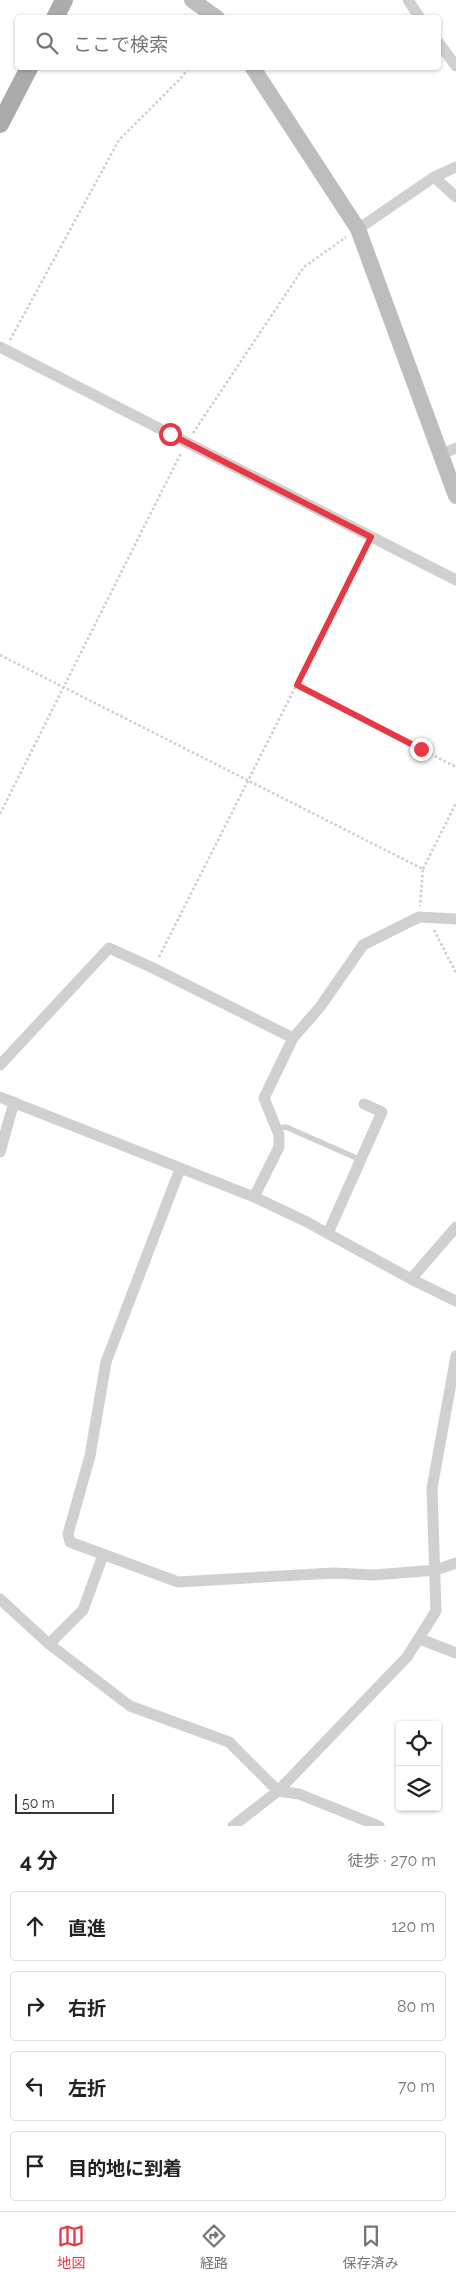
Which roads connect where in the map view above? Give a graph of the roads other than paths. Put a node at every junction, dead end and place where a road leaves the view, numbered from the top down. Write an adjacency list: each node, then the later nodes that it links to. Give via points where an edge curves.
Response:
1 (64, 0): 4 (main road)
2 (192, 0): 5 (street)
3 (408, 0): 6 (street)
4 (56, 15)
5 (212, 15)
6 (418, 15)
7 (441, 46): 8 (street)
8 (456, 66)
9 (28, 70): 11 (main road)
10 (254, 70): 15 (street)
11 (0, 124)
12 (456, 167): 13 (street)
13 (434, 177): 14 (street); 15 (street)
14 (456, 197)
15 (358, 229): 18 (street)
16 (2, 348): 20 (street)
17 (456, 448): 18 (street)
18 (439, 454): 19 (street)
19 (456, 496)
20 (456, 580)
21 (456, 919): 22 (street, via 423,918 363,946 320,1007)
22 (293, 1038): 23 (street, via 109,948); 27 (street, via 264,1098)
23 (0, 1065)
24 (0, 1097): 25 (street)
25 (14, 1102): 28 (street); 30 (street)
26 (364, 1104): 29 (street, via 382,1112)
27 (276, 1128): 29 (lane, via 286,1127); 31 (street, via 279,1147)
28 (0, 1152)
29 (361, 1160): 33 (street)
30 (180, 1169): 31 (street); 39 (street, via 106,1362 90,1456 68,1534 70,1542)
31 (254, 1197): 33 (street)
32 (456, 1227): 34 (street)
33 (328, 1233): 34 (street)
34 (411, 1279): 35 (street)
35 (443, 1294): 36 (street); 37 (street)
36 (456, 1294)
37 (456, 1300)
38 (456, 1356): 41 (street, via 432,1488)
39 (103, 1554): 41 (street, via 178,1582); 44 (street, via 83,1610)
40 (456, 1563): 41 (street)
41 (436, 1570): 43 (street, via 436,1611)
42 (0, 1600): 44 (street)
43 (420, 1639): 45 (street); 46 (street, via 407,1657)
44 (49, 1644): 46 (street, via 130,1706 229,1742)
45 (456, 1653)
46 (278, 1791): 47 (street); 48 (street, via 299,1794)
47 (233, 1826)
48 (379, 1826)

